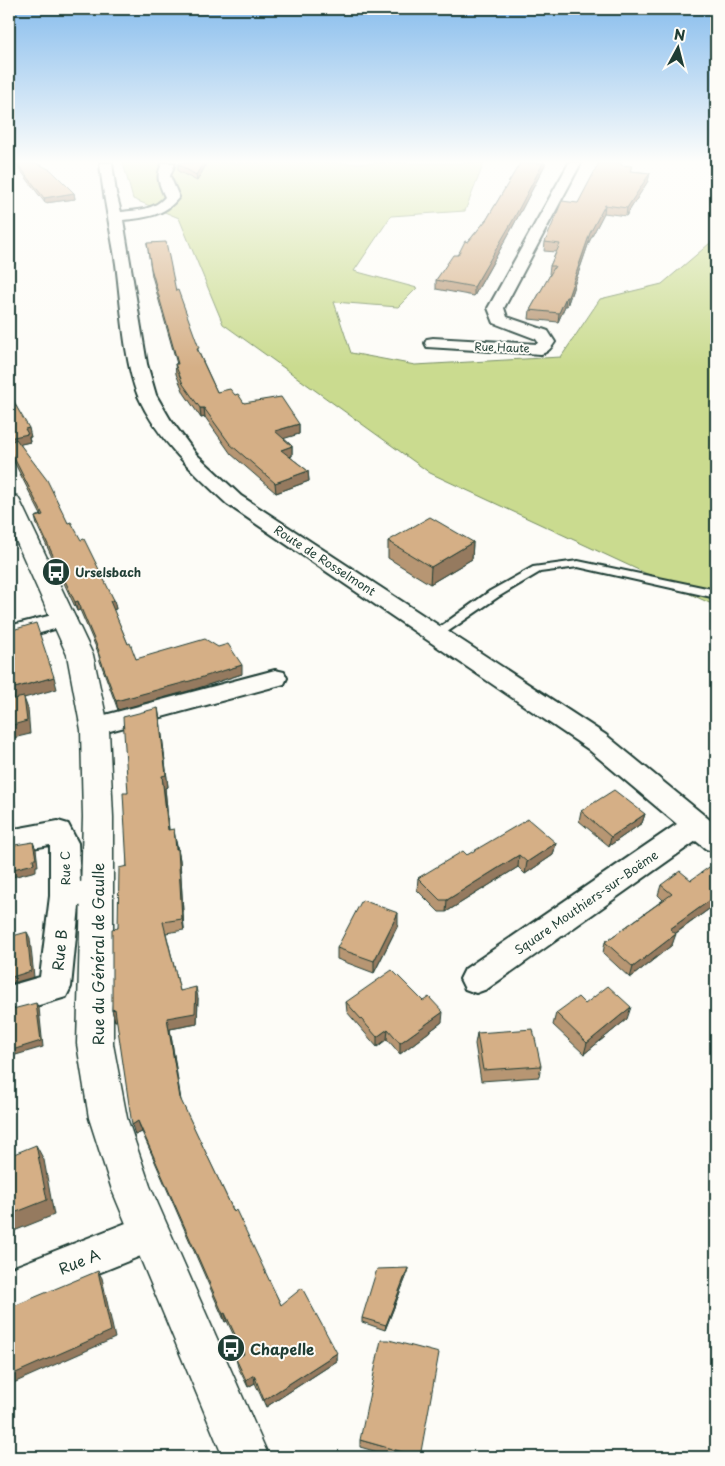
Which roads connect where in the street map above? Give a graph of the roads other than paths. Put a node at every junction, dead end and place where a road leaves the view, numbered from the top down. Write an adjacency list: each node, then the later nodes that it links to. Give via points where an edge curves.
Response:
1 (118, 231): 8 (street, Route de Rosselmont, via 138,364 147,395 189,458 234,500)
2 (538, 231): 3 (street, Rue Haute, via 496,308 500,320 542,335 547,342 541,349)
3 (433, 343)
4 (9, 501): 6 (main road, Rue du Général de Gaulle)
5 (716, 594): 8 (lane, via 578,564 537,569)
6 (64, 619): 7 (street); 10 (main road, Rue du Général de Gaulle, via 80,655)
7 (9, 634)
8 (436, 634): 11 (street, Route de Rosselmont, via 596,742)
9 (275, 678): 10 (street)
10 (95, 726): 13 (main road, Rue du Général de Gaulle, via 98,817)
11 (706, 833): 14 (street, Square Mouthiers-sur-Boëme)
12 (9, 841): 13 (street, Rue C, via 58,832)
13 (81, 894): 15 (street, Rue B, via 55,988); 16 (main road, Rue du Général de Gaulle, via 95,1044 108,1118)
14 (476, 979)
15 (9, 1000)
16 (150, 1232): 17 (street, Rue A); 18 (main road, Rue du Général de Gaulle)
17 (9, 1289)
18 (246, 1457)

